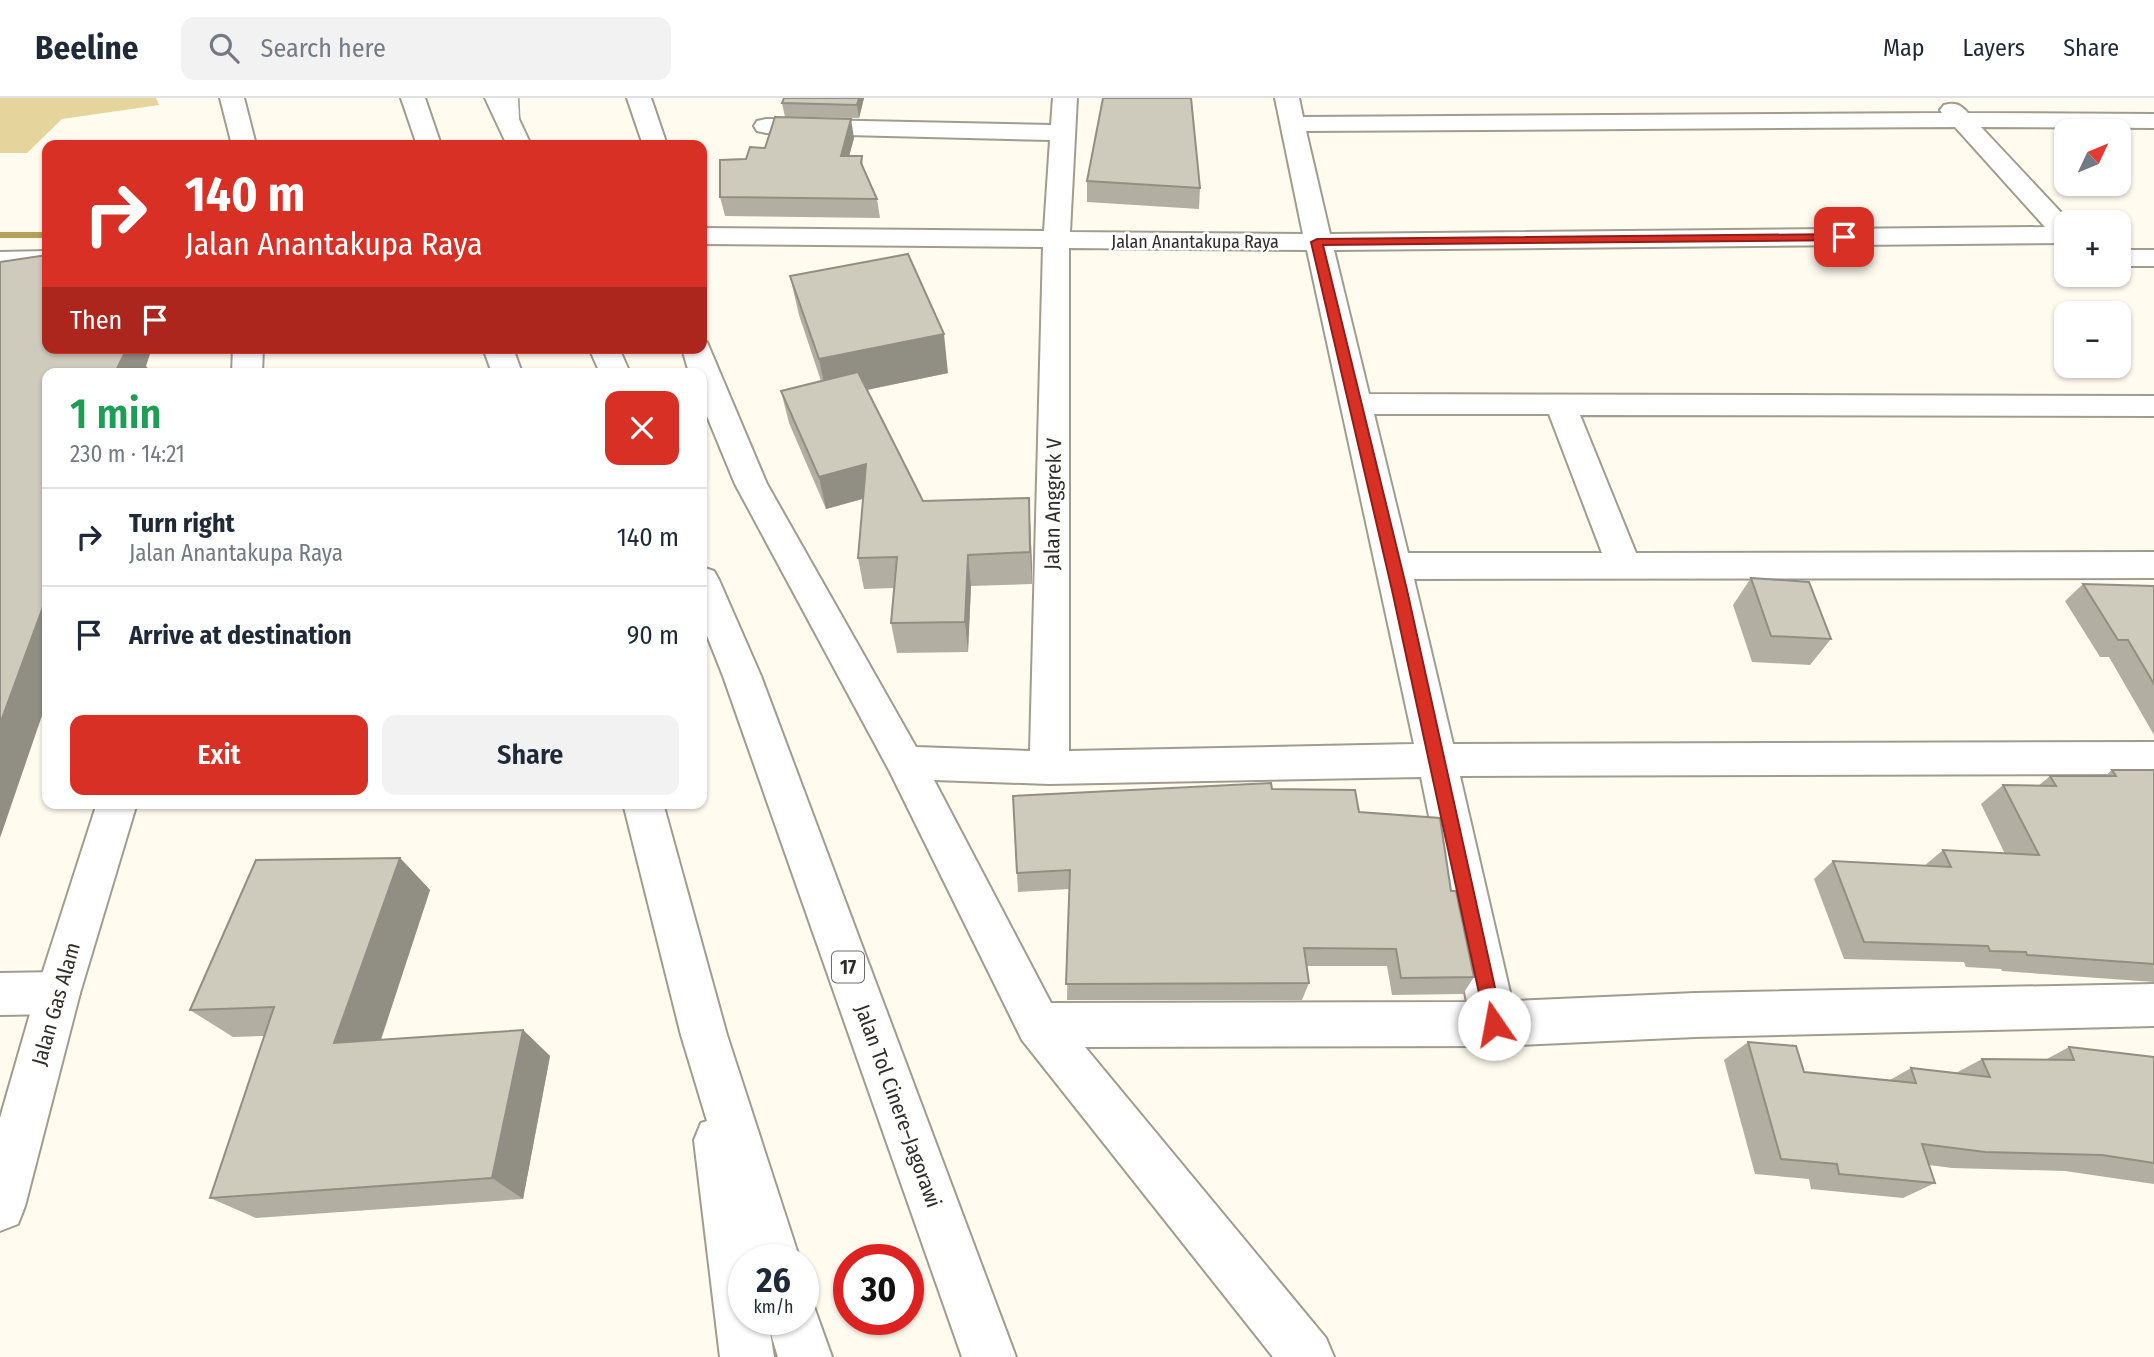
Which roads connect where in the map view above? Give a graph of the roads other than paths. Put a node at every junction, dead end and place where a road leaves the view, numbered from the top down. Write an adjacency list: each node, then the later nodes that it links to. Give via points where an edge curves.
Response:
1 (232, 98): 18 (main road)
2 (413, 98): 19 (main road)
3 (497, 98): 20 (main road)
4 (512, 98): 21 (lane)
5 (639, 98): 22 (main road)
6 (1065, 98): 17 (main road, Jalan Anggrek V)
7 (1287, 98): 15 (main road)
8 (1941, 98): 11 (main road)
9 (2041, 98): 10 (main road)
10 (2062, 119)
11 (1961, 120): 12 (main road); 15 (main road); 23 (main road)
12 (2054, 121)
13 (2132, 121): 14 (main road)
14 (2154, 121)
15 (1293, 124): 31 (main road)
16 (766, 126): 17 (main road)
17 (1061, 132): 30 (main road, Jalan Anggrek V)
18 (243, 140)
19 (427, 140)
20 (517, 140)
21 (517, 140)
22 (653, 140)
23 (2054, 221)
24 (2054, 235): 31 (main road, Jalan Anantakupa Raya)
25 (2131, 235): 26 (main road)
26 (2154, 235)
27 (42, 236): 29 (main road)
28 (707, 236): 30 (main road, Jalan Anantakupa Raya)
29 (0, 237)
30 (1056, 253): 31 (main road, Jalan Anantakupa Raya); 37 (main road, Jalan Anantakupa Raya); 49 (main road, Jalan Anggrek V)
31 (1319, 253): 32 (main road, Jalan Anantakupa Raya); 39 (main road)
32 (2054, 258)
33 (2131, 258): 34 (main road)
34 (2154, 258)
35 (42, 259): 36 (main road)
36 (0, 260)
37 (707, 261)
38 (707, 378): 48 (main road, via 751,484)
39 (1357, 404): 40 (main road); 43 (main road)
40 (1560, 404): 41 (main road); 44 (main road)
41 (2154, 406)
42 (2154, 565): 44 (main road)
43 (1394, 566): 44 (main road); 47 (main road)
44 (1624, 566)
45 (707, 592): 63 (main road, Jalan Tol Cinere–Jagorawi / 17, via 742,676)
46 (2154, 758): 47 (main road)
47 (1438, 761): 49 (main road); 55 (main road)
48 (905, 763): 49 (main road); 56 (main road)
49 (1049, 768)
50 (115, 809): 52 (main road, Jalan Gas Alam)
51 (644, 809): 57 (main road)
52 (58, 993): 53 (main road); 58 (main road, Jalan Gas Alam)
53 (0, 995)
54 (2154, 1005): 55 (main road)
55 (1494, 1024): 56 (main road)
56 (1038, 1025): 64 (main road)
57 (704, 1035): 59 (main road); 61 (main road)
58 (0, 1206)
59 (769, 1244)
60 (798, 1335): 62 (main road)
61 (747, 1357)
62 (805, 1357)
63 (989, 1357)
64 (1307, 1357)

